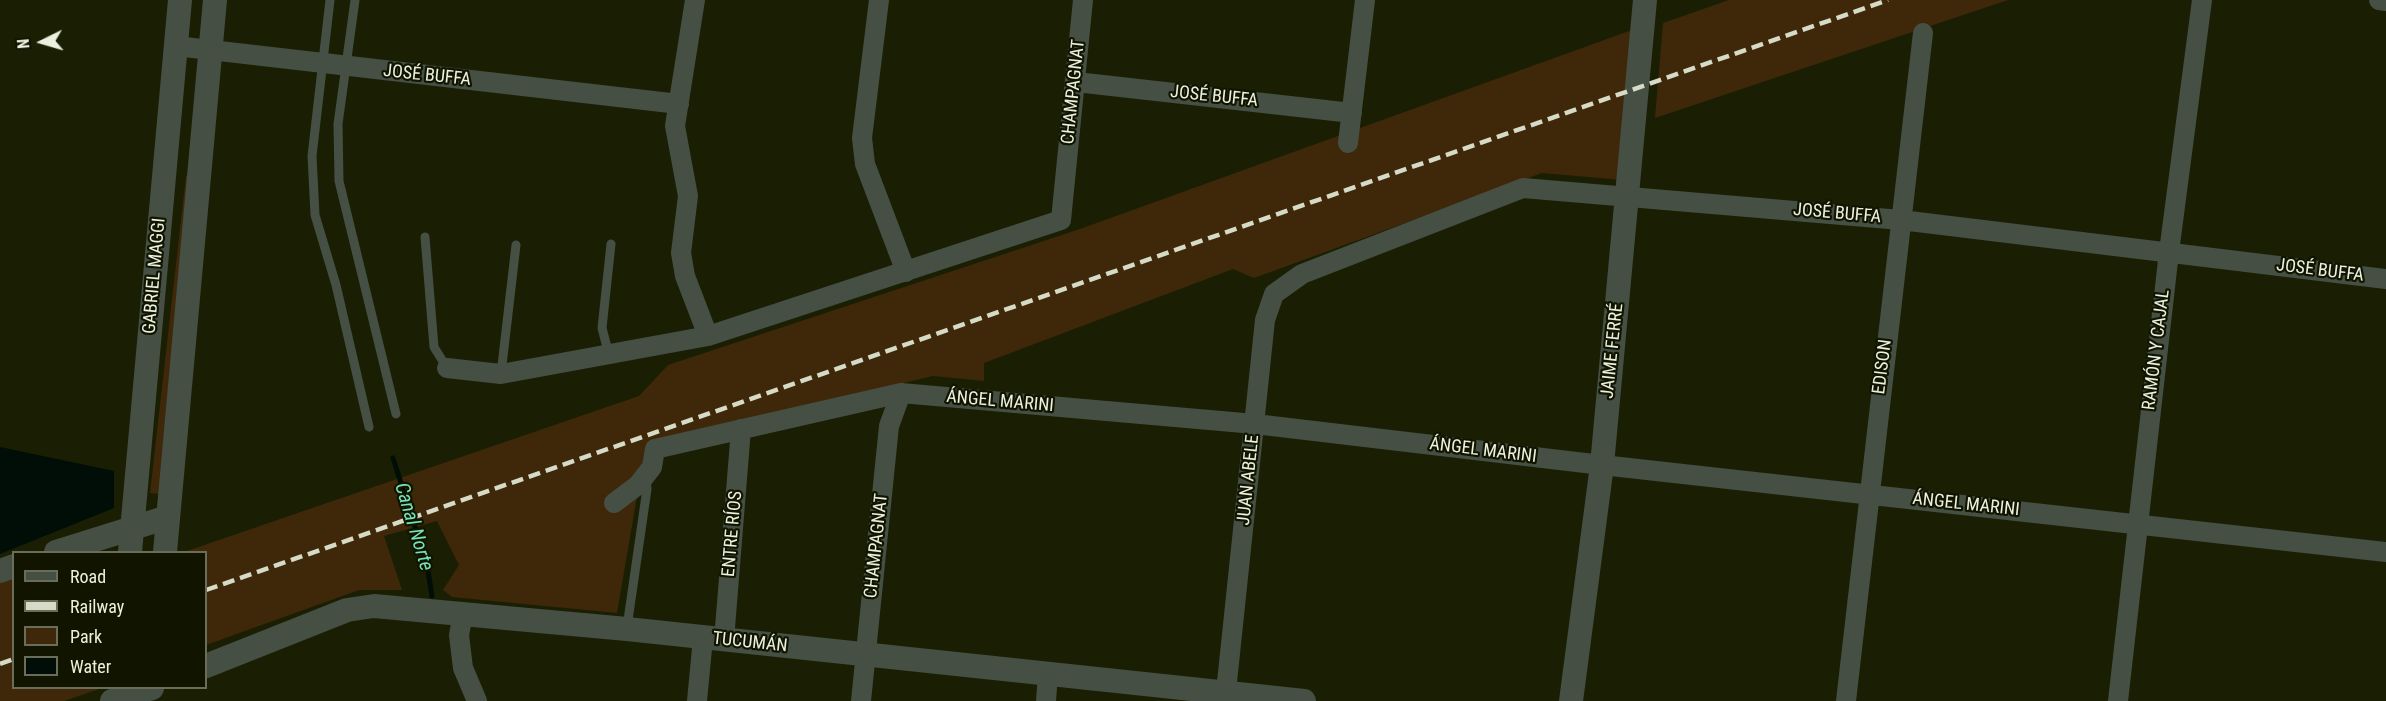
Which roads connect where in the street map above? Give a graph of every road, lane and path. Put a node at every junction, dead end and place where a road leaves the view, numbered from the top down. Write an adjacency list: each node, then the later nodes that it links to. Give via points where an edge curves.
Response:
1 (180, 0): 14 (street, GABRIEL MAGGI)
2 (215, 0): 15 (street, GABRIEL MAGGI)
3 (330, 0): 16 (lane)
4 (355, 0): 17 (lane)
5 (694, 0): 19 (street)
6 (879, 0): 30 (street, via 862,138 865,164)
7 (1083, 0): 18 (street, CHAMPAGNAT)
8 (1365, 0): 20 (street)
9 (1645, 0): 24 (street, JAIME FERRÉ)
10 (2202, 0): 29 (street, RAMÓN Y CAJAL)
11 (2379, 0): 12 (street)
12 (2386, 1)
13 (1923, 33): 25 (street, EDISON)
14 (176, 46): 15 (street, JOSÉ BUFFA); 22 (street, GABRIEL MAGGI)
15 (211, 50): 16 (street, JOSÉ BUFFA); 23 (street, GABRIEL MAGGI)
16 (321, 64): 17 (street, JOSÉ BUFFA); 40 (lane, via 312,156 315,215 336,285)
17 (346, 67): 19 (street, JOSÉ BUFFA); 38 (lane, via 338,124 339,181)
18 (1076, 82): 20 (street, JOSÉ BUFFA); 30 (street, CHAMPAGNAT, via 1061,220)
19 (679, 104): 33 (street, via 675,126 688,196 681,253 685,276)
20 (1352, 113): 21 (street)
21 (1348, 143)
22 (166, 156): 23 (street); 48 (street, GABRIEL MAGGI)
23 (200, 160): 46 (street, GABRIEL MAGGI)
24 (1629, 196): 25 (street, JOSÉ BUFFA); 31 (street, JOSÉ BUFFA, via 1523,188); 42 (street, JAIME FERRÉ)
25 (1901, 220): 29 (street, JOSÉ BUFFA); 44 (street, EDISON)
26 (425, 237): 35 (lane, via 434,347)
27 (611, 244): 34 (lane, via 602,328)
28 (516, 245): 36 (lane)
29 (2169, 252): 32 (street, JOSÉ BUFFA); 47 (street, RAMÓN Y CAJAL)
30 (906, 272): 33 (street)
31 (1302, 274): 39 (street, JUAN ABELE, via 1274,294 1265,320)
32 (2386, 279)
33 (708, 336): 34 (street)
34 (609, 355): 36 (street)
35 (447, 368): 36 (street)
36 (501, 374)
37 (901, 393): 39 (street, ÁNGEL MARINI); 41 (street, ÁNGEL MARINI); 56 (street, CHAMPAGNAT, via 889,426)
38 (396, 414)
39 (1255, 424): 42 (street, ÁNGEL MARINI); 61 (street, JUAN ABELE)
40 (369, 427)
41 (741, 429): 43 (street, ÁNGEL MARINI, via 655,448 652,467); 55 (street, ENTRE RÍOS)
42 (1602, 465): 44 (street, ÁNGEL MARINI); 67 (street, JAIME FERRÉ)
43 (646, 475): 45 (street, ÁNGEL MARINI); 54 (lane)
44 (1868, 495): 47 (street, ÁNGEL MARINI); 68 (street, EDISON)
45 (614, 503)
46 (168, 517): 48 (street); 51 (street, GABRIEL MAGGI)
47 (2137, 524): 52 (street, ÁNGEL MARINI); 69 (street, RAMÓN Y CAJAL)
48 (132, 528): 49 (street); 50 (street, GABRIEL MAGGI)
49 (59, 551)
50 (130, 551)
51 (165, 551)
52 (2386, 552)
53 (463, 614): 54 (street, TUCUMÁN); 57 (street, TUCUMÁN, via 374,606 348,610); 62 (street, via 459,635 463,668)
54 (627, 629): 55 (street, TUCUMÁN)
55 (714, 639): 56 (street, TUCUMÁN); 63 (street, ENTRE RÍOS)
56 (865, 655): 58 (street, TUCUMÁN); 64 (street, CHAMPAGNAT)
57 (207, 666)
58 (1048, 674): 61 (street, TUCUMÁN); 65 (street)
59 (146, 689): 60 (street)
60 (116, 697)
61 (1226, 697): 66 (street, TUCUMÁN)
62 (477, 701)
63 (697, 701)
64 (861, 701)
65 (1046, 701)
66 (1304, 701)
67 (1571, 701)
68 (1846, 701)
69 (2118, 701)

